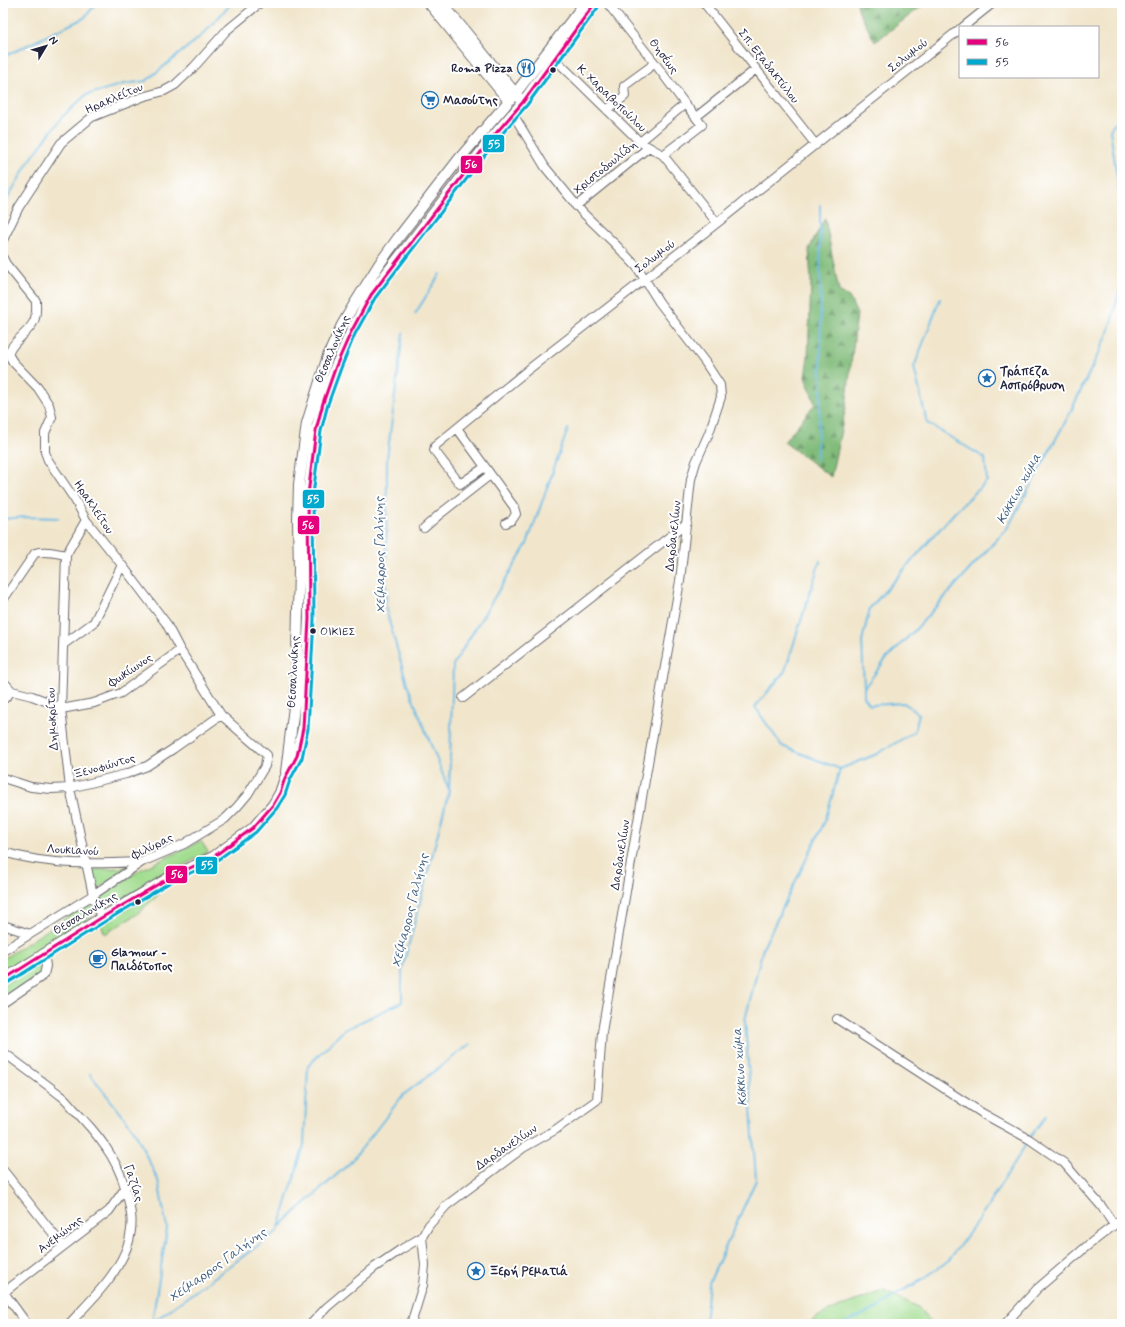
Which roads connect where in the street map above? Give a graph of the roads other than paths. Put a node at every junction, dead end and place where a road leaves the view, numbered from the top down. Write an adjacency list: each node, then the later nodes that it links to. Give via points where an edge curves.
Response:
1 (260, 3): 26 (street, Ηρακλείτου, via 226,31 175,85 92,117 61,143 19,207)
2 (429, 3): 14 (main road)
3 (442, 3): 14 (main road)
4 (595, 3): 11 (main road, Θεσσαλονίκης)
5 (607, 3): 12 (street, Θησέως)
6 (704, 3): 13 (street, Σπ. Εξαδακτύλου)
7 (993, 3): 9 (street)
8 (580, 5): 14 (main road, Θεσσαλονίκης)
9 (964, 26)
10 (959, 30): 21 (street, Σολωμού)
11 (555, 59): 15 (main road, Θεσσαλονίκης); 17 (street, Κ. Χαραβοπούλου)
12 (654, 62): 16 (street, Θησέως); 17 (street, via 624,86 625,96)
13 (756, 69): 19 (street); 21 (street, Σπ. Εξαδακτύλου)
14 (510, 100): 15 (main road); 18 (main road); 49 (main road, Θεσσαλονίκης, via 459,159 380,263 342,324 316,391 306,424 299,484 296,690)
15 (523, 102): 18 (main road, Θεσσαλονίκης)
16 (684, 104): 19 (street, Θησέως); 20 (street)
17 (607, 110): 20 (street, Κ. Χαραβοπούλου)
18 (513, 114): 24 (street, Δαρδανελίων, via 540,160); 49 (main road, Θεσσαλονίκης, via 402,252 371,295 351,332 323,403 316,430 308,495 309,619 303,728 297,756)
19 (696, 117): 23 (street, Θησέως, via 702,125)
20 (640, 142): 22 (street, Κ. Χαραβοπούλου)
21 (816, 144): 25 (street, Σολωμού)
22 (649, 147): 23 (street, Κ. Χαραβοπούλου); 24 (street, Χριστοδουλίδη)
23 (662, 155): 25 (street, Κ. Χαραβοπούλου)
24 (576, 206): 28 (street, Δαρδανελίων, via 625,254)
25 (718, 223): 28 (street, Σολωμού)
26 (3, 240)
27 (3, 258): 32 (street, Ηρακλείτου, via 36,301 34,322 10,347 8,354 38,388 49,405 52,417 45,431 45,452)
28 (644, 279): 29 (street, Σολωμού); 34 (street, Δαρδανελίων, via 658,302 720,385 721,397 691,479)
29 (457, 428): 30 (street); 30 (street, Σολωμού, via 434,448 438,455 460,484)
30 (485, 467): 31 (street)
31 (490, 475): 33 (street, via 514,507 516,514); 35 (street)
32 (86, 520): 36 (street, Δημοκρίτου); 37 (street, Ηρακλείτου)
33 (506, 523)
34 (687, 523): 43 (street); 68 (street, Δαρδανελίων, via 680,581 602,1032 597,1100 556,1130 523,1148 447,1205)
35 (424, 528)
36 (66, 555): 38 (street, via 55,552 35,553); 39 (street, Δημοκρίτου)
37 (122, 565): 39 (street, via 94,622); 40 (street, Ηρακλείτου, via 166,623)
38 (3, 600)
39 (64, 644): 45 (street, Δημοκρίτου)
40 (180, 650): 45 (street, Φωκίωνος, via 121,693 99,701); 46 (street, Ηρακλείτου)
41 (3, 681): 42 (street)
42 (12, 691): 44 (street); 45 (street, via 32,696)
43 (463, 698)
44 (3, 700)
45 (61, 709): 50 (street, Δημοκρίτου)
46 (220, 715): 47 (street, Ηρακλείτου); 50 (street, Ξενοφώντος, via 147,766)
47 (268, 755): 52 (street, Φιλύρας, via 265,766 248,794 225,819 184,844)
48 (3, 778): 50 (street, Ξενοφώντος, via 31,787)
49 (285, 778): 55 (main road, Θεσσαλονίκης, via 273,805 253,828 213,857 167,879)
50 (70, 788): 53 (street, Δημοκρίτου)
51 (3, 852): 53 (street, Λουκιανού, via 59,863)
52 (142, 862): 53 (street, Λουκιανού); 54 (street, Φιλύρας)
53 (86, 864): 54 (street, Δημοκρίτου)
54 (93, 895): 55 (street, Δημοκρίτου); 57 (street, Φιλύρας)
55 (101, 918): 59 (main road, Θεσσαλονίκης)
56 (3, 925): 57 (street)
57 (30, 934): 58 (street, Φιλύρας)
58 (3, 951)
59 (44, 953): 60 (main road, Θεσσαλονίκης); 61 (street, via 44,975)
60 (3, 980)
61 (3, 1003)
62 (837, 1019): 67 (street, via 1064,1163)
63 (3, 1052): 65 (street, Γαζίας, via 65,1099 110,1153)
64 (3, 1170): 69 (street)
65 (126, 1187): 69 (street, Ανεμώνης, via 109,1211); 72 (street, Γαζίας, via 132,1219 126,1248 108,1279)
66 (1122, 1219): 67 (street)
67 (1114, 1225): 75 (street, via 1037,1289)
68 (422, 1236): 73 (street, Δαρδανελίων, via 375,1267 327,1307); 74 (street, via 425,1265)
69 (64, 1246): 70 (street, Ανεμώνης)
70 (3, 1292): 71 (street)
71 (27, 1324)
72 (69, 1324)
73 (311, 1324)
74 (411, 1324)
75 (1005, 1324)

